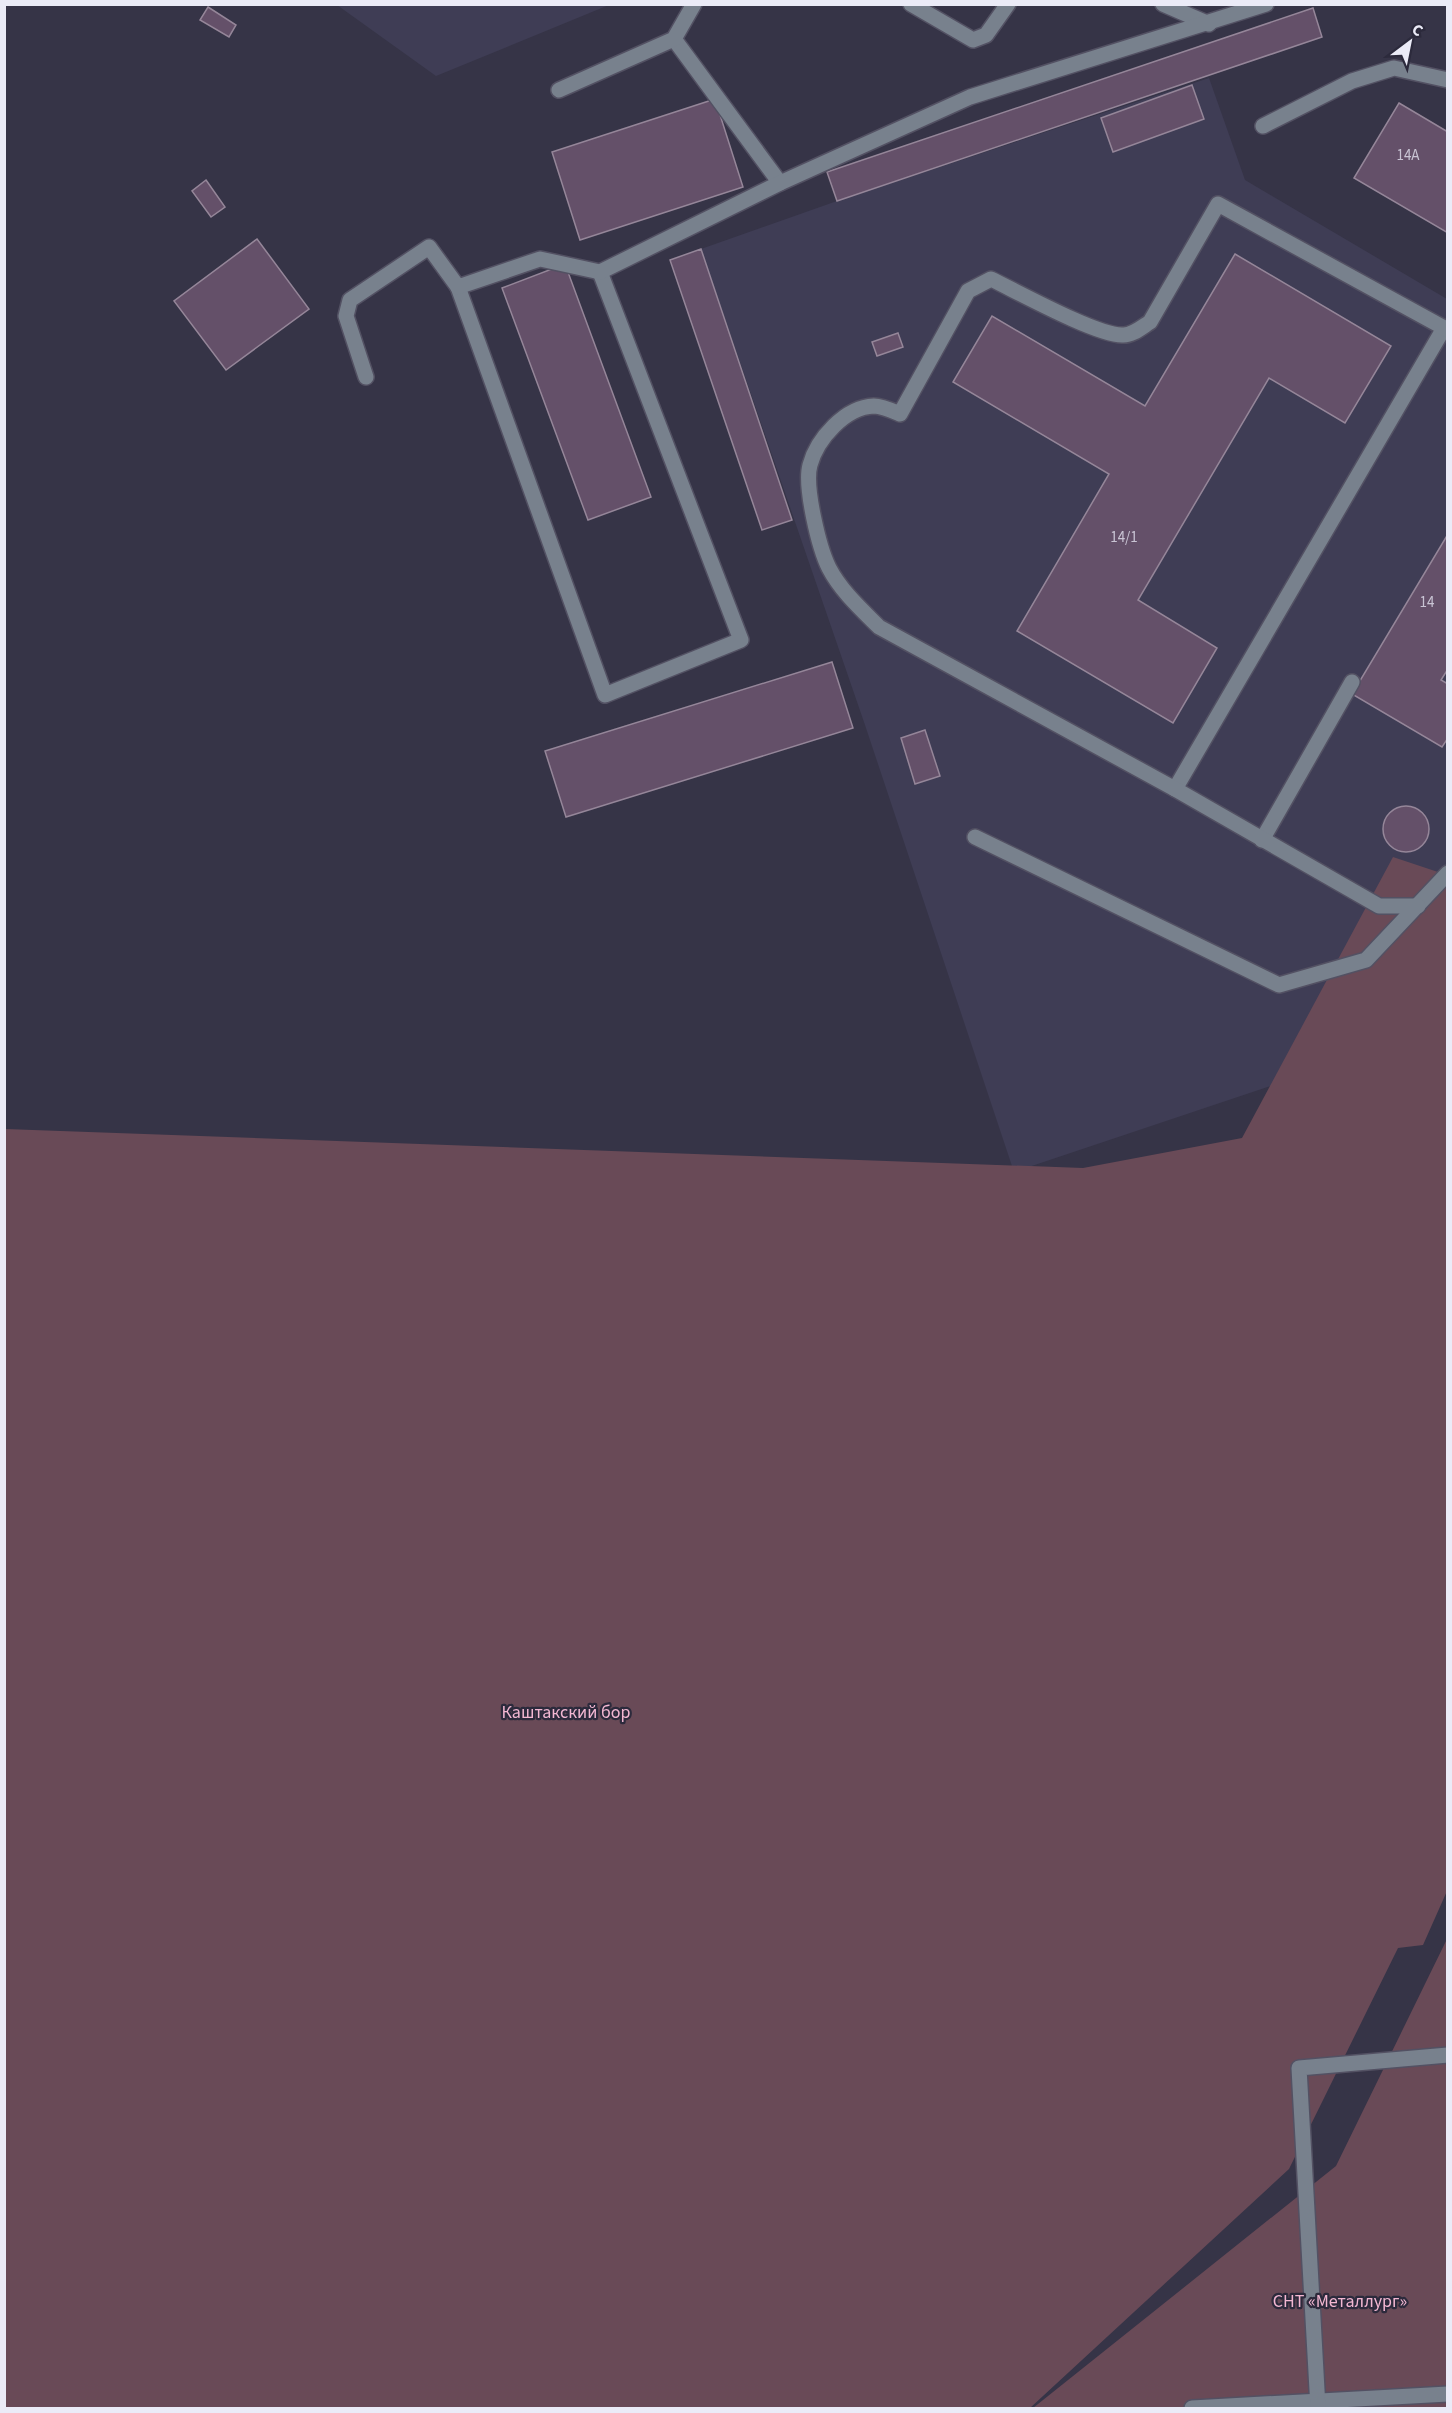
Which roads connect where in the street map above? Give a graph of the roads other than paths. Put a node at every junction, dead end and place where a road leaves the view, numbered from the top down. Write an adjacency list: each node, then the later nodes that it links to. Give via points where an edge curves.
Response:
1 (694, 4): 7 (lane)
2 (911, 4): 3 (lane, via 973,40 986,35)
3 (1008, 4)
4 (1163, 4): 6 (lane)
5 (1266, 4): 6 (lane)
6 (1209, 24): 11 (lane, via 970,97)
7 (674, 39): 9 (lane); 11 (lane)
8 (1448, 80): 10 (lane, via 1394,68 1352,81)
9 (559, 90)
10 (1263, 126)
11 (780, 183): 12 (lane)
12 (600, 272): 13 (lane, via 540,259); 13 (lane, via 741,640 605,695)
13 (458, 287): 15 (lane, via 429,247 350,300 346,316)
14 (1446, 329): 17 (lane); 17 (lane, via 1218,204 1150,321 1132,333 1122,336 1100,330 991,279 968,291 900,414 874,406 844,416 832,426 810,465 808,494 828,566 845,593 879,627)
15 (366, 377)
16 (1352, 682): 19 (lane)
17 (1175, 789): 19 (lane)
18 (975, 837): 21 (lane, via 1279,985 1366,960)
19 (1262, 840): 21 (lane, via 1379,906)
20 (1448, 873): 21 (lane)
21 (1418, 906)
22 (1448, 2055): 24 (lane, via 1299,2068)
23 (1448, 2394): 24 (lane)
24 (1317, 2406): 25 (lane)
25 (1192, 2409)

